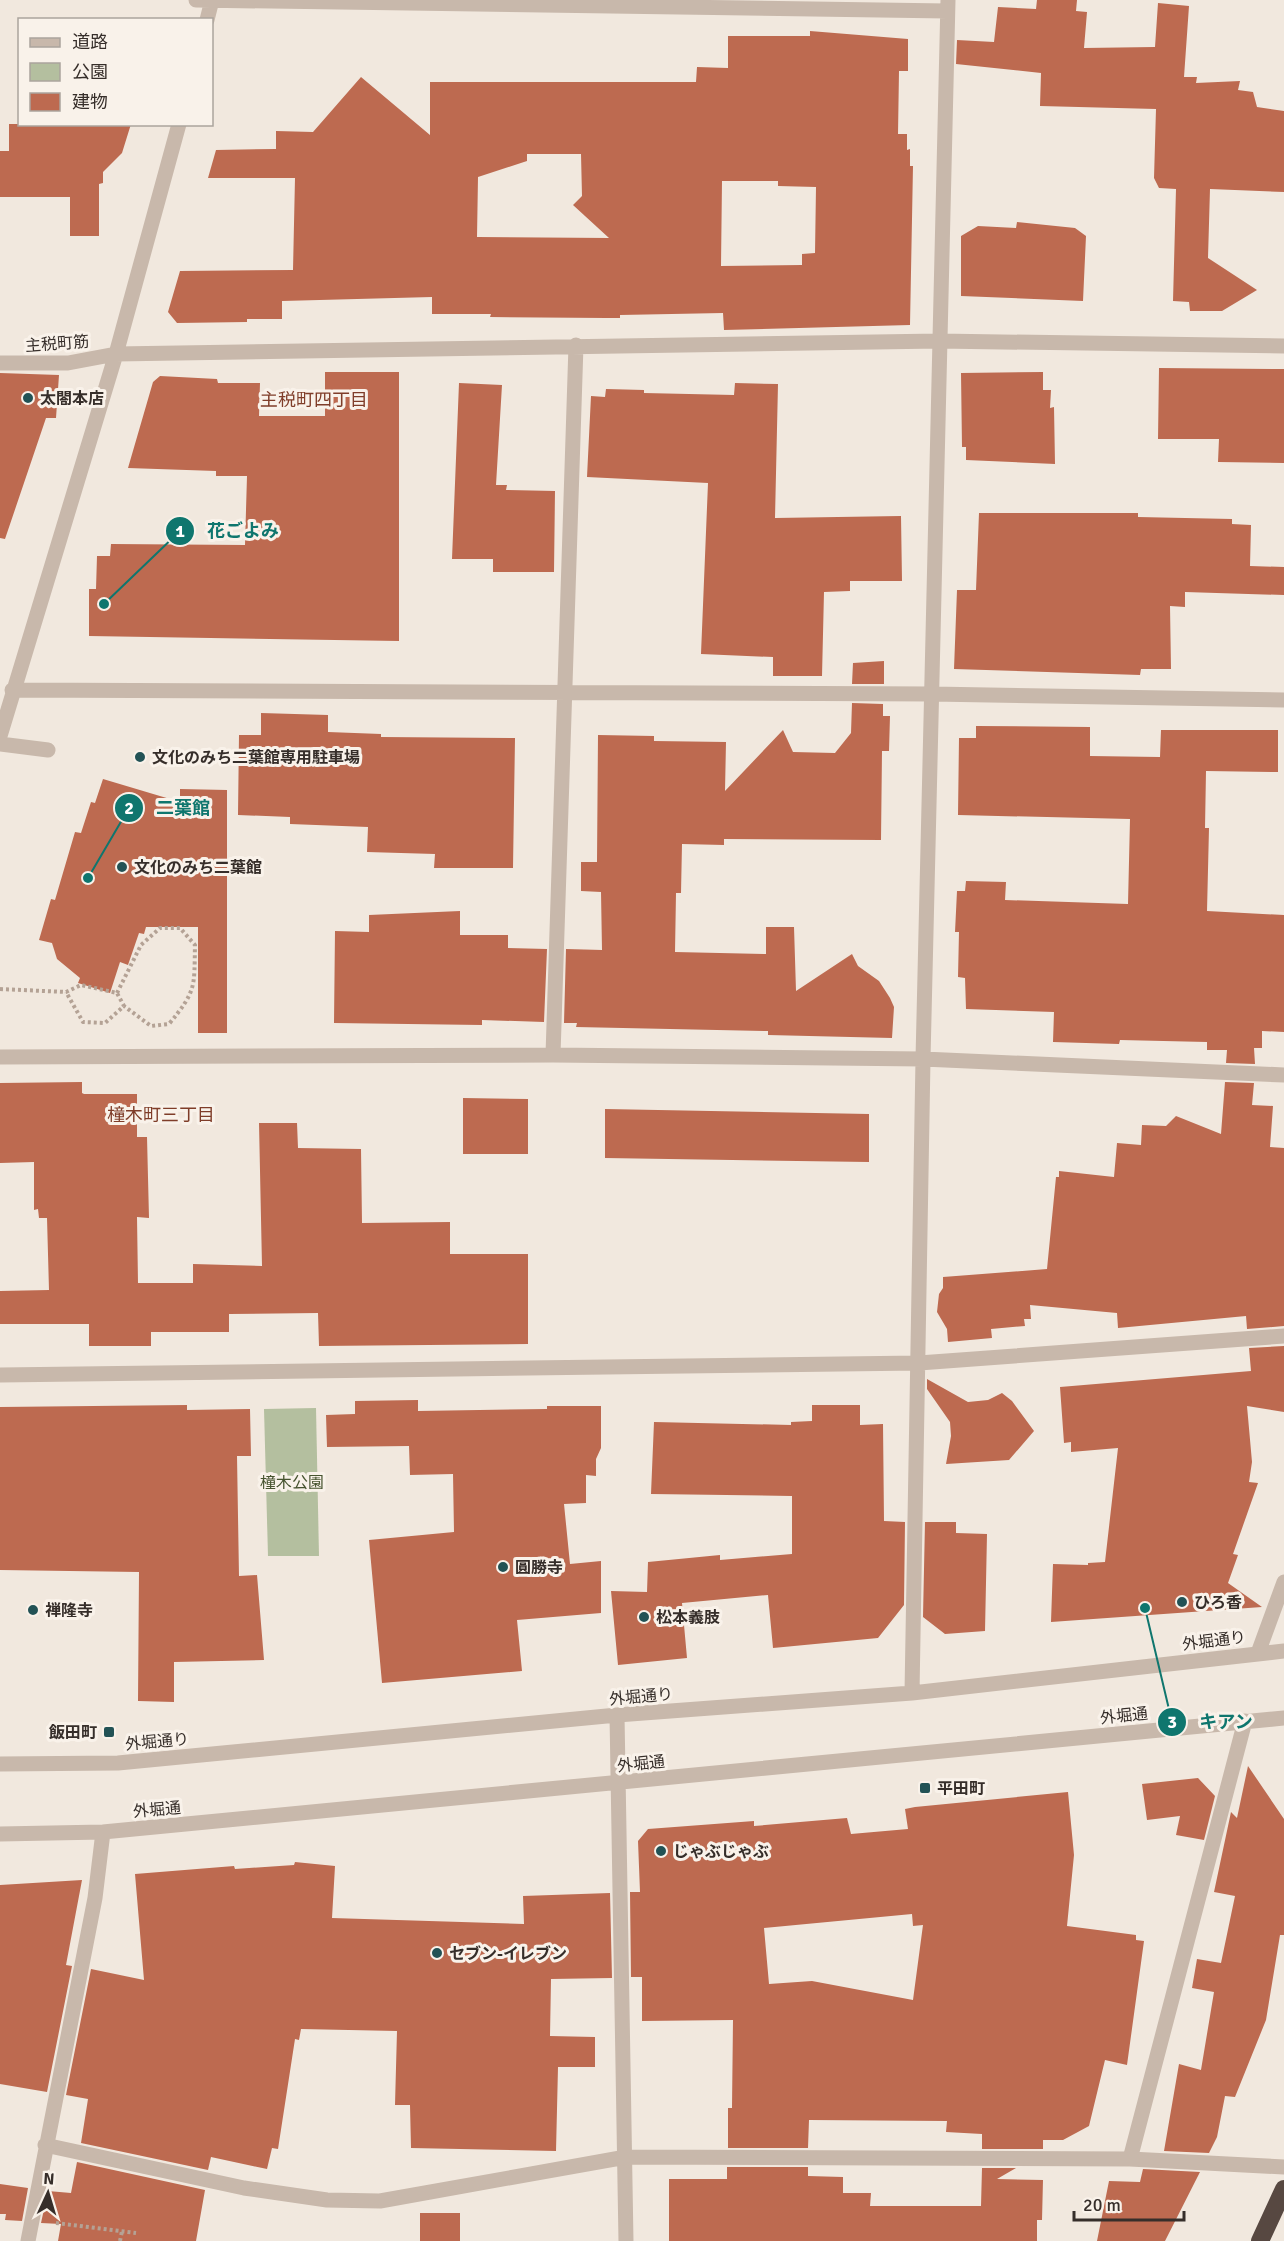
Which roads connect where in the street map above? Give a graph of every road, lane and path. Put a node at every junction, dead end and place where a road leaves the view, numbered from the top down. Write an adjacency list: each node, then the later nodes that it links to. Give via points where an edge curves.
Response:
1 (196, 0): 2 (street)
2 (212, 0): 3 (street); 4 (street)
3 (948, 6): 6 (street)
4 (208, 18)
5 (178, 126): 9 (street)
6 (939, 341): 7 (street, 主税町筋); 8 (street, 主税町筋); 13 (street)
7 (576, 345): 9 (street, 主税町筋); 12 (street)
8 (1284, 346)
9 (116, 354): 10 (street, 主税町筋, via 68,363); 11 (street)
10 (0, 363)
11 (12, 690): 12 (street); 15 (street)
12 (564, 693): 13 (street); 22 (street)
13 (932, 694): 14 (street); 24 (street)
14 (1284, 700)
15 (0, 736)
16 (0, 744): 17 (street)
17 (48, 750)
18 (0, 989): 19 (path)
19 (66, 992): 20 (path, via 81,985); 21 (path, via 83,1022 105,1023)
20 (117, 993): 21 (path); 21 (path, via 141,945 160,928 180,928 195,945 194,987 169,1023 151,1026)
21 (124, 1006)
22 (553, 1055): 23 (street); 24 (street)
23 (0, 1057)
24 (923, 1059): 25 (street); 27 (street)
25 (1284, 1075)
26 (1284, 1336): 27 (street)
27 (919, 1363): 28 (street); 32 (street)
28 (0, 1375)
29 (1284, 1582): 31 (street)
30 (1284, 1651): 31 (street, 外堀通り)
31 (1258, 1653): 32 (street, 外堀通り)
32 (912, 1693): 33 (street, 外堀通り)
33 (617, 1715): 36 (street, 外堀通り, via 117,1763); 37 (street)
34 (1284, 1718): 35 (street, 外堀通)
35 (1245, 1721): 37 (street, 外堀通); 42 (street)
36 (0, 1764)
37 (618, 1784): 38 (street, 外堀通); 41 (street)
38 (103, 1832): 39 (street, 外堀通); 40 (street, via 95,1898)
39 (0, 1834)
40 (45, 2145): 41 (street, via 244,2188 327,2200 380,2201); 45 (street)
41 (626, 2157): 42 (street); 50 (street)
42 (1130, 2159): 43 (street)
43 (1284, 2167)
44 (1284, 2189): 51 (highway)
45 (32, 2220): 46 (path); 48 (street)
46 (122, 2231): 47 (path); 49 (path)
47 (136, 2233)
48 (28, 2241)
49 (120, 2241)
50 (626, 2241)
51 (1260, 2241)

